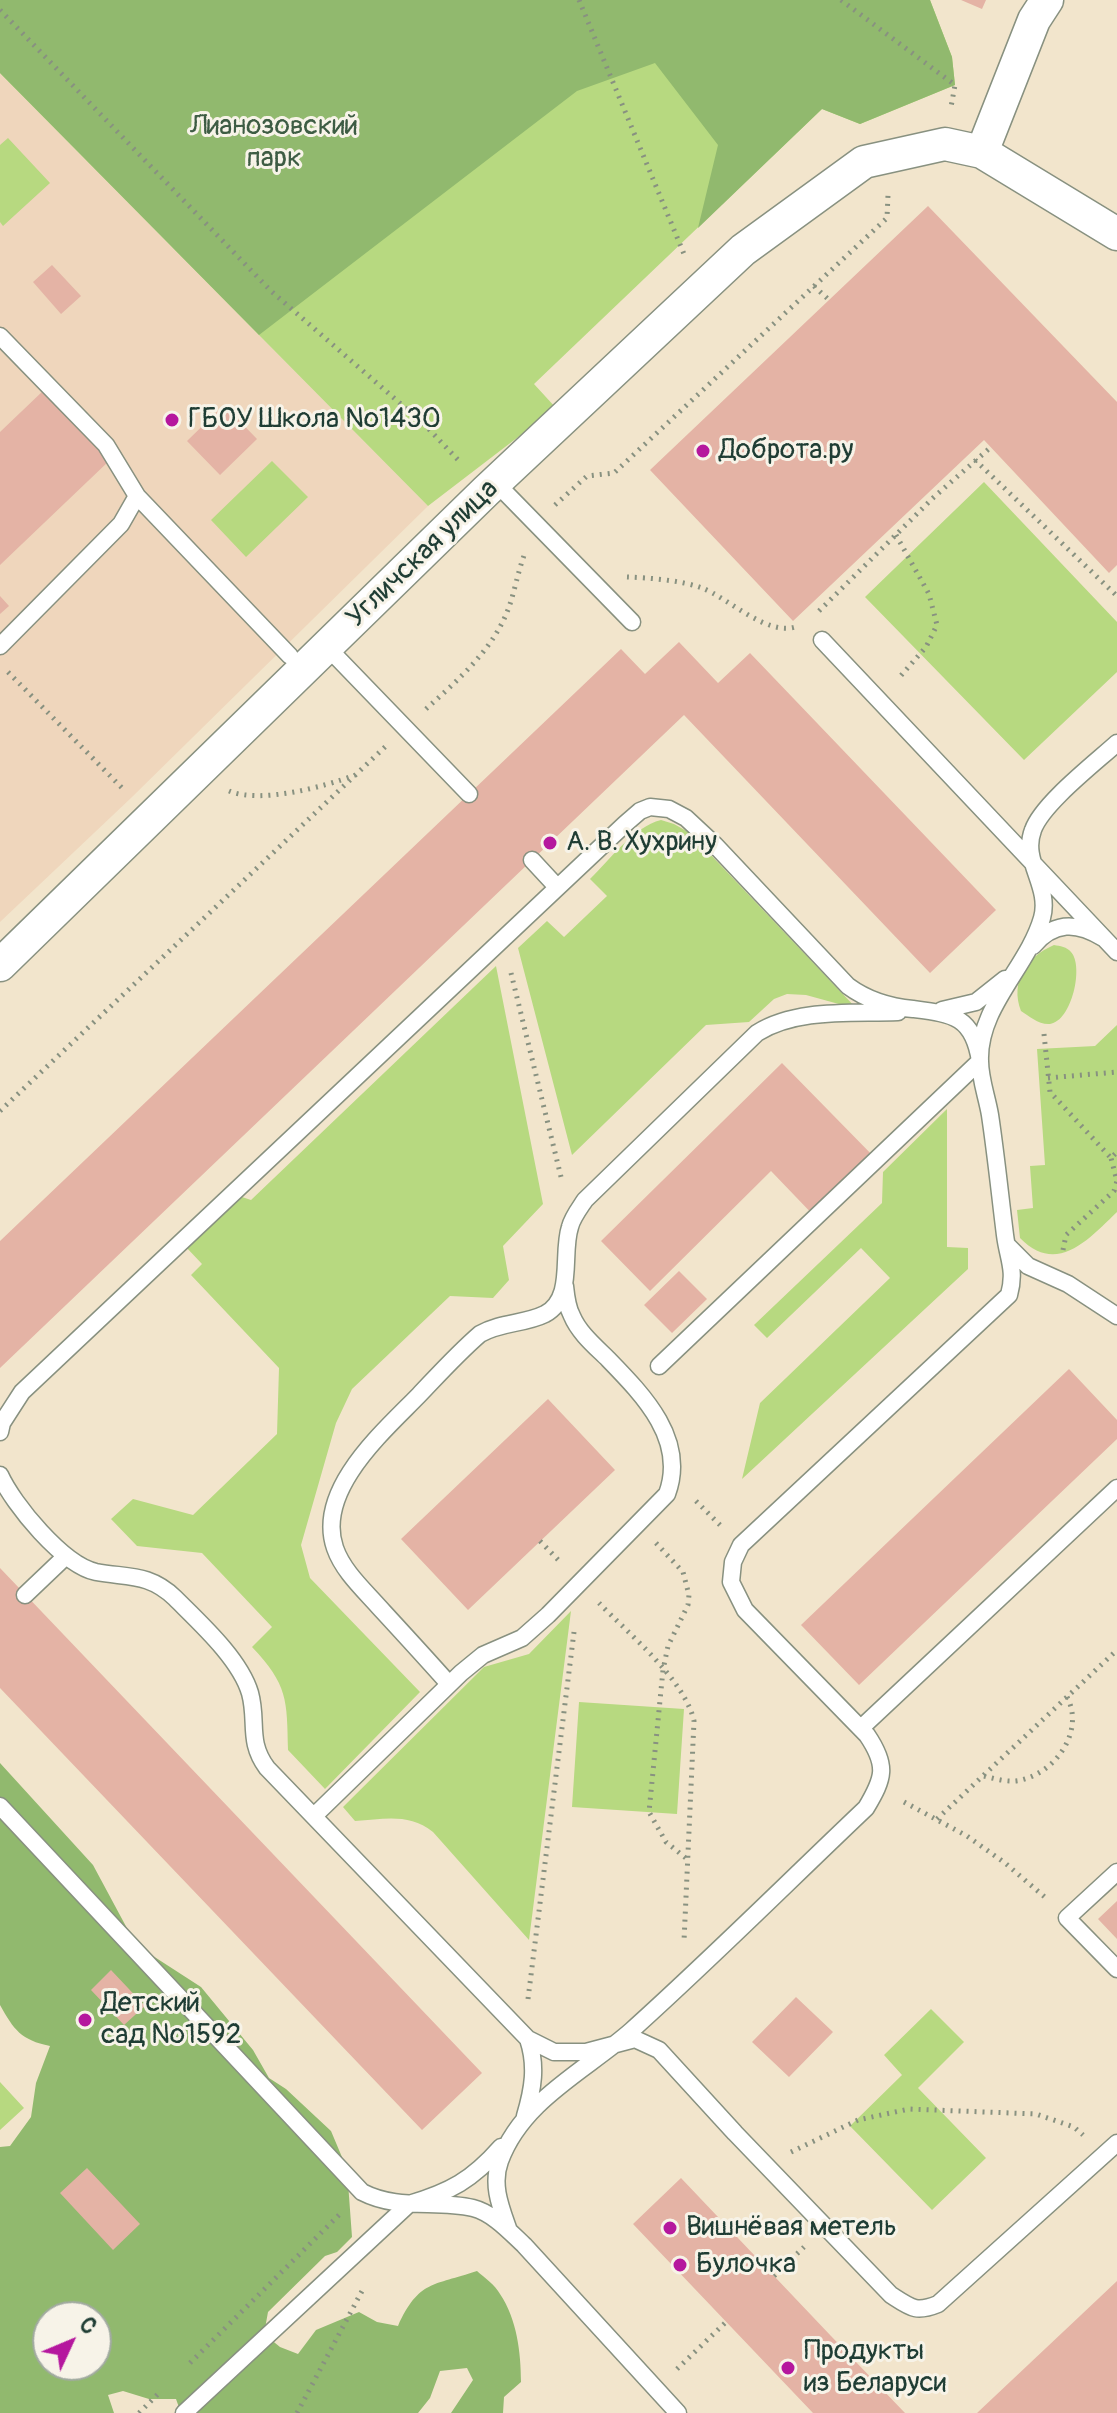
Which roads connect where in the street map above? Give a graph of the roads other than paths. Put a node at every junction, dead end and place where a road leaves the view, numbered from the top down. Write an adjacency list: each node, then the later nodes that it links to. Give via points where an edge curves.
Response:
1 (1047, 0): 2 (street, via 1034,20)
2 (982, 152): 3 (street); 5 (street, Угличская улица, via 945,144 864,162 743,250)
3 (1117, 234)
4 (0, 336): 6 (lane, via 106,445)
5 (491, 487): 7 (lane, via 536,523); 10 (street, Угличская улица)
6 (137, 496): 9 (lane, via 121,524); 11 (lane)
7 (632, 622)
8 (822, 640): 15 (lane)
9 (0, 646)
10 (327, 647): 13 (lane); 20 (street, Угличская улица)
11 (290, 656)
12 (1117, 743): 15 (lane, via 1037,821 1029,848)
13 (469, 794)
14 (532, 860): 16 (lane)
15 (1032, 864): 17 (lane); 19 (lane, via 1045,907)
16 (557, 887): 21 (lane, via 640,811 669,809 715,845 862,997); 29 (lane, via 22,1392)
17 (1103, 938): 18 (lane); 19 (lane, via 1087,928 1063,925 1041,938)
18 (1117, 952)
19 (1023, 961): 21 (lane, via 976,1002); 22 (lane, via 990,1017)
20 (0, 965)
21 (931, 1011): 22 (lane, via 947,1012 966,1027 975,1038); 25 (lane, via 816,1016 774,1022 757,1033 585,1200 569,1229)
22 (980, 1061): 23 (lane); 28 (lane)
23 (1006, 1245): 24 (lane, via 1028,1266); 26 (lane, via 1014,1278)
24 (1065, 1282): 26 (lane, via 1029,1281); 27 (lane)
25 (565, 1286): 34 (lane, via 572,1318 656,1415 671,1451 673,1477 667,1494 639,1525 522,1638 483,1655); 34 (lane, via 546,1313 495,1326 459,1353 363,1452 338,1500 332,1532 342,1564)
26 (1009, 1295): 35 (lane, via 741,1545 733,1562 731,1582 745,1610)
27 (1117, 1316)
28 (659, 1366)
29 (0, 1432)
30 (0, 1475): 32 (lane, via 15,1501)
31 (1117, 1488): 35 (lane)
32 (66, 1556): 33 (lane); 37 (lane, via 95,1572 151,1581 173,1596 240,1670 250,1693 259,1756)
33 (25, 1595)
34 (449, 1684): 37 (lane)
35 (861, 1728): 41 (lane, via 879,1754 883,1778 866,1808)
36 (0, 1806): 44 (lane, via 362,2192 380,2201)
37 (314, 1816): 40 (lane)
38 (1117, 1872): 39 (lane, via 1067,1918)
39 (1117, 1969)
40 (528, 2039): 41 (lane, via 554,2052); 42 (lane, via 534,2071)
41 (610, 2047): 42 (lane); 43 (lane, via 635,2039 659,2050 891,2295 923,2310 959,2287)
42 (523, 2122): 44 (lane, via 471,2178); 45 (lane, via 497,2170 498,2201)
43 (1115, 2145)
44 (409, 2204): 45 (lane, via 476,2209); 46 (lane)
45 (509, 2231): 47 (lane)
46 (184, 2413)
47 (678, 2413)

